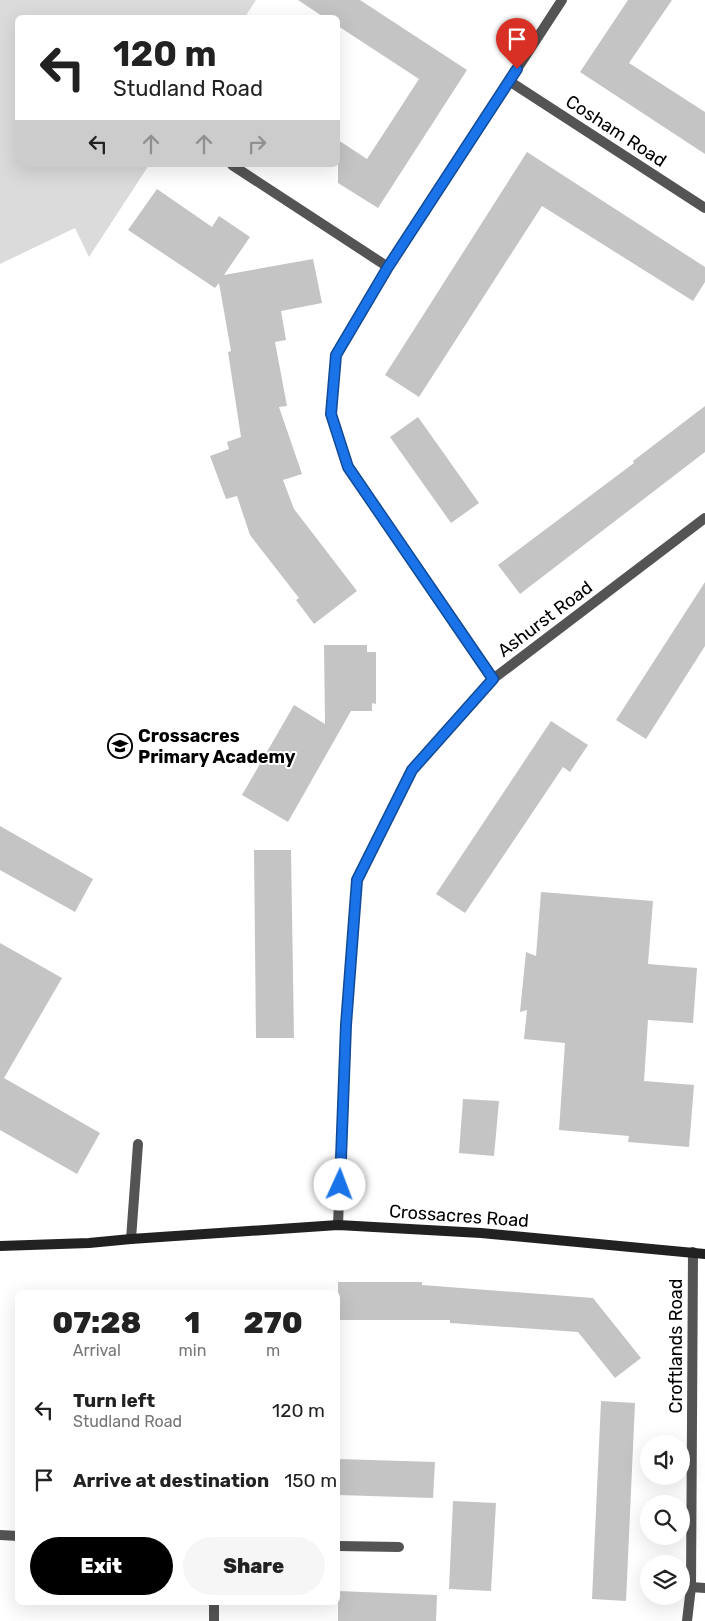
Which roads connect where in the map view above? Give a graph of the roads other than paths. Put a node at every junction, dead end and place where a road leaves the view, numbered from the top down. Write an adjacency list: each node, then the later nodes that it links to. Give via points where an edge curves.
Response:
1 (562, 0): 2 (street)
2 (509, 81): 4 (street, Cosham Road); 5 (street)
3 (235, 167): 5 (street)
4 (705, 208)
5 (388, 267): 7 (street, via 336,355 331,414 348,467)
6 (705, 518): 7 (street, Ashurst Road)
7 (493, 679): 9 (street, Ashurst Road, via 412,770 357,880 346,1025)
8 (138, 1144): 10 (street)
9 (338, 1225): 10 (street, Crossacres Road); 12 (street, Crossacres Road, via 481,1233)
10 (131, 1238): 11 (street, Crossacres Road, via 88,1244)
11 (0, 1246)
12 (693, 1252): 13 (street, Crossacres Road); 18 (street, Croftlands Road)
13 (705, 1254)
14 (0, 1536): 15 (street)
15 (15, 1536)
16 (340, 1546): 17 (street)
17 (399, 1547)
18 (691, 1587): 19 (street); 22 (street, Croftlands Road)
19 (705, 1588)
20 (214, 1605): 21 (street)
21 (214, 1621)
22 (687, 1621)

